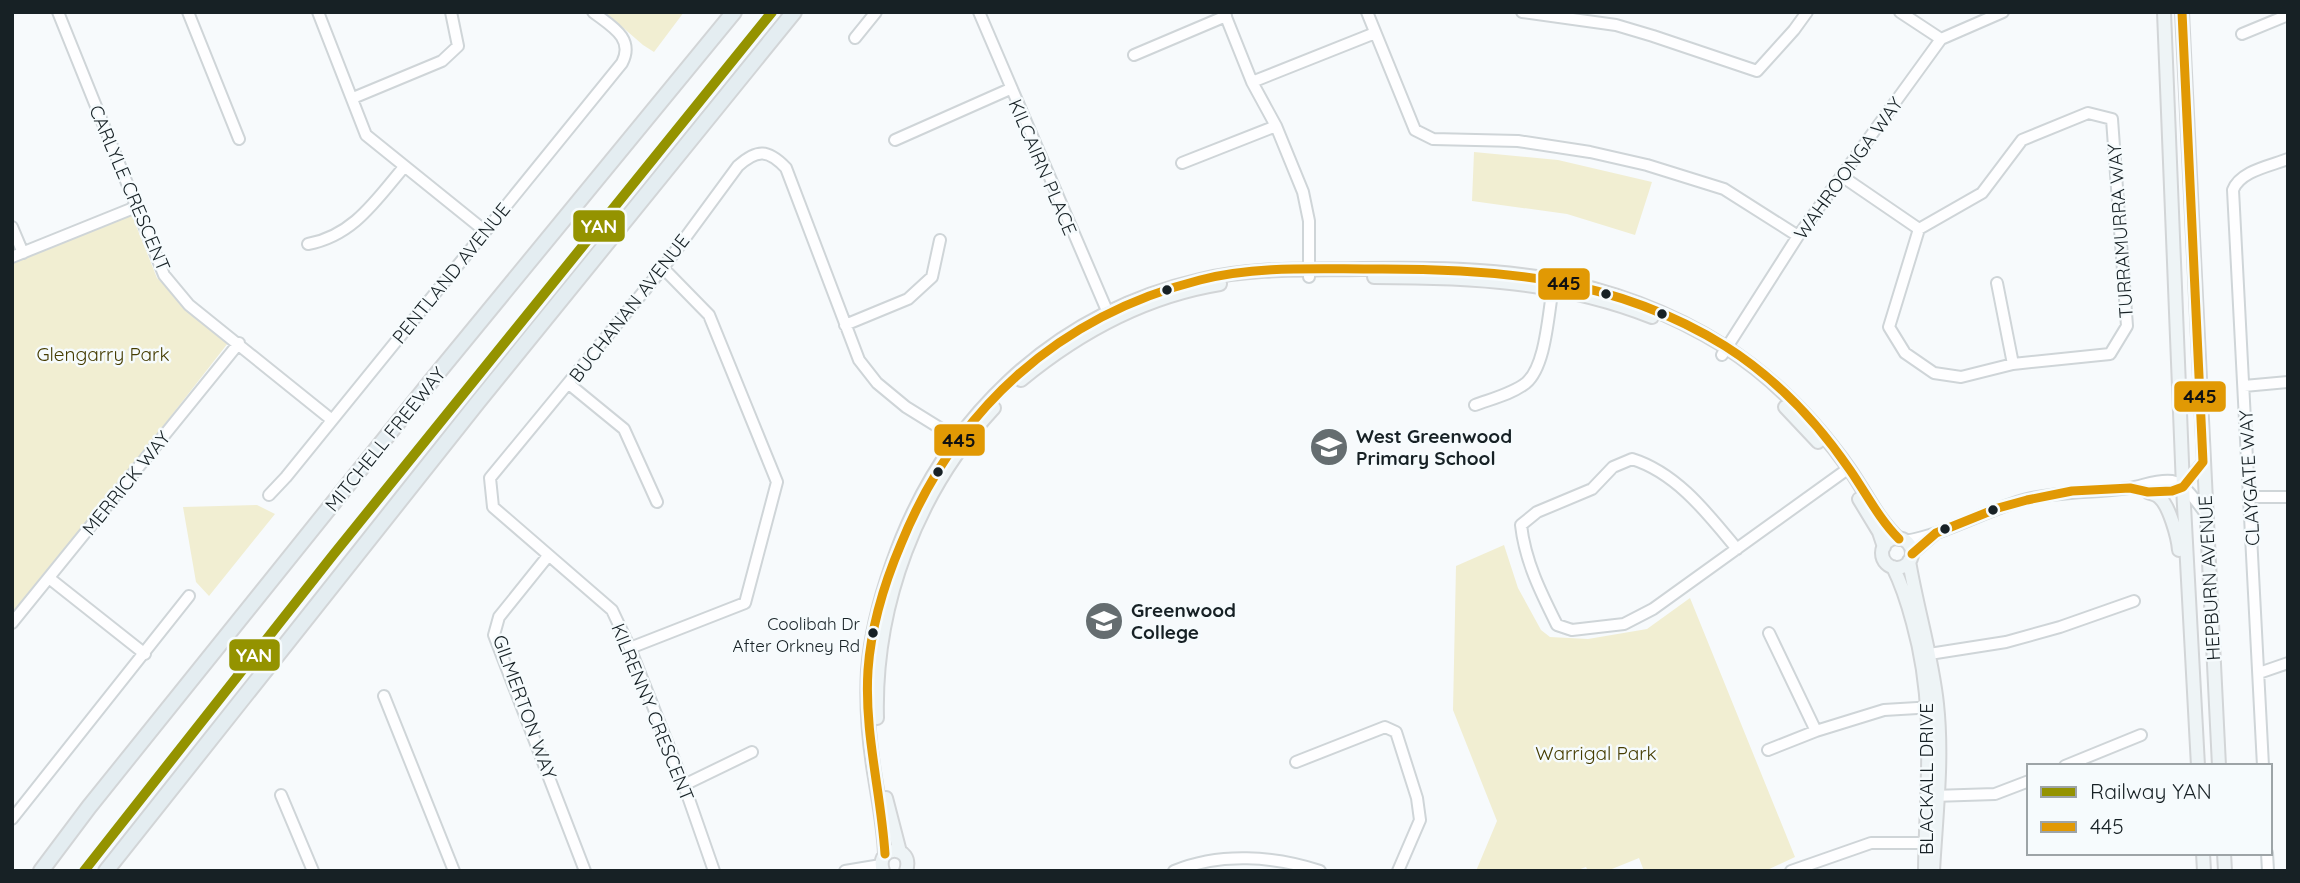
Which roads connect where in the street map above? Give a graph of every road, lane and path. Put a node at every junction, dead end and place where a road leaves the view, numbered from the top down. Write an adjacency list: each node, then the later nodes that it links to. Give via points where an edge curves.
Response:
1 (58, 12): 34 (street, CARLYLE CRESCENT)
2 (188, 12): 28 (street)
3 (318, 12): 26 (street)
4 (451, 12): 26 (street, via 458,46 442,61)
5 (593, 12): 37 (street, PENTLAND AVENUE, via 624,39 622,63)
6 (734, 12): 105 (highway, MITCHELL FREEWAY, via 432,380)
7 (794, 12): 106 (highway)
8 (876, 12): 21 (street)
9 (979, 12): 25 (street, KILCAIRN PLACE)
10 (1367, 12): 19 (street)
11 (1522, 12): 12 (street, via 1616,25 1757,71)
12 (1807, 12)
13 (1900, 12): 22 (street)
14 (2003, 12): 22 (street)
15 (2164, 12): 60 (main road, HEPBURN AVENUE)
16 (2182, 12): 57 (main road, HEPBURN AVENUE)
17 (1225, 14): 23 (street); 24 (street)
18 (2288, 15): 20 (street)
19 (1375, 33): 24 (street); 38 (street, via 1415,130 1433,139 1518,141 1647,165 1724,189)
20 (2242, 34)
21 (855, 38)
22 (1941, 39): 33 (street, WAHROONGA WAY)
23 (1133, 55)
24 (1252, 82): 27 (street)
25 (1010, 89): 29 (street); 46 (street, KILCAIRN PLACE)
26 (353, 98): 32 (street, via 366,135)
27 (1276, 126): 31 (street); 43 (street, via 1307,206)
28 (239, 139)
29 (895, 141)
30 (2288, 159): 53 (street, CLAYGATE WAY, via 2243,177 2233,190)
31 (1182, 163)
32 (404, 167): 37 (street); 40 (street, via 350,227 330,239)
33 (1843, 177): 36 (street); 38 (street, WAHROONGA WAY)
34 (136, 208): 41 (street); 48 (street, CARLYLE CRESCENT, via 164,275 189,305)
35 (12, 227): 41 (street)
36 (1919, 229): 50 (street, TURRAMURRA WAY, via 1889,327 1905,353 1934,373 1961,377); 50 (street, TURRAMURRA WAY, via 1982,194 2022,140 2088,113 2112,119 2127,327 2110,354)
37 (485, 231): 55 (street, PENTLAND AVENUE)
38 (1798, 236): 49 (street, WAHROONGA WAY)
39 (940, 240): 47 (street, via 932,277 908,299)
40 (308, 244)
41 (17, 255)
42 (663, 268): 47 (street, BUCHANAN AVENUE, via 738,166 750,156 775,156 786,168); 52 (street, BUCHANAN AVENUE); 81 (street, via 709,315 777,482 745,603)
43 (1309, 273): 45 (main road); 46 (main road, via 1213,285)
44 (1997, 283): 50 (street)
45 (1553, 284): 49 (main road, via 1633,310); 54 (street, via 1540,360 1532,377 1517,389)
46 (1109, 316): 56 (main road, via 1019,383)
47 (845, 325): 56 (street, via 859,360 877,383 906,407)
48 (239, 343): 55 (street, CARLYLE CRESCENT); 75 (street, MERRICK WAY)
49 (1724, 352): 58 (main road, via 1793,414)
50 (2013, 364)
51 (2288, 382): 53 (street)
52 (569, 384): 59 (street, BUCHANAN AVENUE); 66 (street, via 624,429)
53 (2244, 386): 64 (street, CLAYGATE WAY)
54 (1475, 405)
55 (332, 420): 63 (street, PENTLAND AVENUE)
56 (961, 440): 103 (main road, via 916,526 896,579 881,645 877,733); 104 (main road, via 926,487 905,530 872,643 867,687 869,733)
57 (2203, 463): 60 (street); 67 (main road, HEPBURN AVENUE)
58 (1846, 471): 69 (main road); 70 (main road); 71 (street)
59 (490, 478): 72 (street, KILRENNY CRESCENT, via 493,508)
60 (2183, 487): 61 (street, via 2173,481); 62 (street); 67 (street); 78 (main road, HEPBURN AVENUE)
61 (2130, 488): 62 (street); 68 (street, via 2027,499)
62 (2148, 492): 78 (main road, via 2160,497 2172,523)
63 (269, 495)
64 (2250, 497): 65 (street); 85 (street, CLAYGATE WAY)
65 (2288, 497)
66 (657, 502)
67 (2206, 514): 95 (main road, HEPBURN AVENUE)
68 (1936, 533): 69 (street); 73 (street)
69 (1902, 540): 70 (main road, via 1890,540); 73 (main road, via 1909,545)
70 (1884, 547): 74 (main road, via 1884,560)
71 (1737, 549): 71 (street, via 1699,502 1650,464 1632,459 1613,467 1592,489 1537,512 1521,525 1538,586 1557,625 1572,630 1624,624)
72 (548, 556): 81 (street, KILRENNY CRESCENT, via 612,610); 109 (street, GILMERTON WAY, via 499,617 494,635)
73 (1910, 558): 74 (main road, via 1904,566); 83 (main road, BLACKALL DRIVE)
74 (1893, 567): 83 (main road, BLACKALL DRIVE)
75 (49, 578): 79 (street, MERRICK WAY); 82 (street)
76 (189, 596): 82 (street)
77 (2134, 601): 83 (street, via 2019,638)
78 (2189, 612): 94 (main road, HEPBURN AVENUE)
79 (12, 623)
80 (1769, 634): 88 (street)
81 (630, 648): 98 (street, KILRENNY CRESCENT)
82 (145, 654): 101 (street)
83 (1925, 655): 87 (main road, BLACKALL DRIVE)
84 (2288, 663): 85 (street)
85 (2259, 673): 96 (street, CLAYGATE WAY)
86 (384, 696): 108 (street)
87 (1932, 707): 88 (street, via 1884,710); 100 (main road, BLACKALL DRIVE)
88 (1816, 731): 90 (street)
89 (2141, 735): 93 (street)
90 (1768, 750)
91 (752, 752): 98 (street)
92 (1296, 762): 115 (street, via 1385,727 1396,732 1418,798 1420,820)
93 (2070, 764)
94 (2198, 764)
95 (2220, 764)
96 (2263, 764)
97 (2027, 782): 100 (street, via 1995,794)
98 (684, 785): 110 (street, KILRENNY CRESCENT)
99 (281, 795): 107 (street)
100 (1934, 796): 102 (main road, BLACKALL DRIVE)
101 (12, 819)
102 (1930, 843): 116 (street, via 1871,843); 117 (main road, BLACKALL DRIVE); 118 (main road, BLACKALL DRIVE)
103 (900, 852): 104 (main road, via 894,850); 112 (main road, via 907,861)
104 (883, 863): 111 (street)
105 (41, 871)
106 (106, 871)
107 (313, 871)
108 (454, 871)
109 (585, 871)
110 (714, 871)
111 (845, 871)
112 (906, 871)
113 (1174, 871): 114 (street, via 1220,860 1263,858)
114 (1320, 871)
115 (1398, 871)
116 (1791, 871)
117 (1925, 871)
118 (1933, 871)

